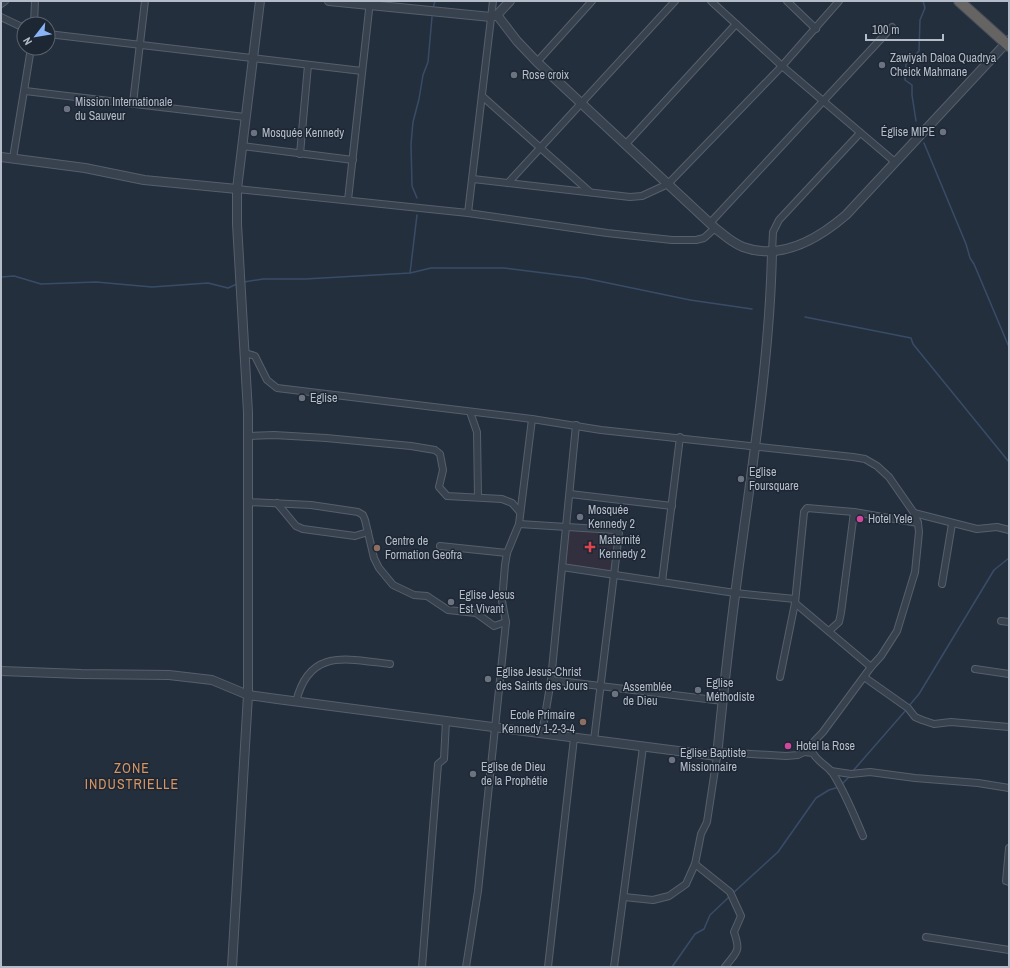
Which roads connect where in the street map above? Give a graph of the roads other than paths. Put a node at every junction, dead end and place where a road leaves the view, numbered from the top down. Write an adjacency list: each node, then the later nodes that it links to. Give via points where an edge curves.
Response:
1 (5, 1): 15 (street)
2 (36, 1): 16 (street)
3 (145, 1): 25 (street)
4 (260, 1): 27 (street)
5 (328, 1): 14 (street)
6 (493, 1): 17 (street)
7 (510, 1): 17 (street)
8 (592, 1): 28 (street)
9 (675, 1): 36 (street)
10 (711, 1): 20 (street)
11 (787, 1): 22 (street)
12 (839, 1): 22 (street)
13 (959, 1): 24 (highway)
14 (370, 3): 17 (street); 31 (street)
15 (1, 4)
16 (35, 16)
17 (494, 16): 28 (street); 33 (street)
18 (1, 17): 19 (street)
19 (16, 24)
20 (736, 24): 30 (street); 39 (street)
21 (892, 27): 34 (street)
22 (816, 29): 30 (street)
23 (56, 35): 25 (street)
24 (1008, 44): 46 (street)
25 (140, 45): 27 (street); 35 (street)
26 (30, 56): 32 (street)
27 (253, 58): 29 (street); 37 (street)
28 (537, 62): 36 (street)
29 (308, 65): 31 (street); 42 (street)
30 (782, 66): 34 (street); 49 (street)
31 (362, 71): 45 (street)
32 (25, 91): 35 (street); 44 (street)
33 (482, 96): 41 (street); 47 (street)
34 (824, 102): 38 (street); 54 (street)
35 (133, 103): 37 (street)
36 (581, 103): 39 (street); 41 (street)
37 (246, 117): 40 (street)
38 (860, 133): 46 (street); 55 (street, via 780,220 773,232)
39 (626, 144): 49 (street)
40 (242, 146): 42 (street); 50 (street)
41 (541, 147): 48 (street); 51 (street)
42 (300, 154): 45 (street)
43 (1, 157): 44 (street)
44 (13, 158): 50 (street, via 85,168 144,180)
45 (352, 160): 52 (street)
46 (895, 162): 55 (street, via 829,230 793,247)
47 (473, 179): 48 (street); 53 (street)
48 (508, 183): 51 (street)
49 (668, 184): 51 (street, via 642,196 630,198); 54 (street)
50 (237, 189): 52 (street); 56 (street)
51 (590, 192)
52 (348, 200): 53 (street)
53 (468, 213): 54 (street, via 672,240 704,238)
54 (712, 226): 55 (street, via 741,246)
55 (772, 252): 62 (street)
56 (245, 353): 57 (street, via 255,356 267,380 277,388); 60 (street)
57 (470, 412): 58 (street); 64 (street, via 477,432)
58 (532, 419): 59 (street); 68 (street)
59 (576, 425): 61 (street); 63 (street)
60 (248, 436): 64 (street, via 326,438 435,450 440,454 443,470 439,483 441,491 447,496); 65 (street)
61 (680, 438): 62 (street); 67 (street)
62 (755, 445): 70 (street, via 865,459 889,477); 83 (street)
63 (570, 494): 67 (street); 74 (street)
64 (478, 497): 68 (street, via 508,500)
65 (247, 502): 66 (street); 98 (street)
66 (277, 503): 76 (street, via 296,526 303,529 354,536); 76 (street, via 351,510 363,515)
67 (672, 506): 81 (street)
68 (520, 512): 72 (street)
69 (854, 512): 71 (street); 84 (street, via 806,508); 88 (street, via 841,613 839,622)
70 (914, 513): 71 (street); 73 (street)
71 (918, 523): 90 (street, via 916,572 903,617 892,642)
72 (519, 524): 74 (street); 78 (street)
73 (952, 524): 75 (street); 82 (street)
74 (567, 526): 79 (street); 80 (street, via 618,531)
75 (1009, 530)
76 (368, 532): 86 (street, via 374,558 393,585 414,595 428,596 448,610 476,613 494,626)
77 (440, 546): 78 (street)
78 (507, 553): 86 (street, via 502,600)
79 (562, 568): 80 (street); 96 (street)
80 (613, 575): 81 (street); 97 (street)
81 (662, 582): 83 (street)
82 (942, 584)
83 (735, 592): 84 (street); 99 (street)
84 (795, 601): 88 (street); 94 (street)
85 (1001, 621): 87 (street)
86 (506, 622): 103 (street)
87 (1009, 622)
88 (828, 630): 90 (street)
89 (390, 664): 100 (street, via 339,660 318,665 311,669 302,682)
90 (871, 667): 95 (street)
91 (975, 670): 93 (street)
92 (1, 671): 98 (street, via 169,675 212,680)
93 (1009, 674)
94 (780, 677)
95 (864, 677): 102 (street, via 922,720 934,724 951,722); 108 (street, via 823,732)
96 (551, 680): 97 (street); 104 (street)
97 (600, 686): 99 (street); 106 (street)
98 (248, 695): 100 (street); 119 (street)
99 (723, 701): 109 (street)
100 (296, 702): 101 (street)
101 (446, 721): 103 (street); 120 (street, via 444,759 438,764)
102 (1009, 727)
103 (494, 728): 104 (street); 121 (street, via 478,891)
104 (542, 734): 105 (street)
105 (574, 738): 106 (street); 122 (street)
106 (594, 740): 107 (street)
107 (643, 747): 109 (street); 116 (street)
108 (804, 752): 109 (street, via 786,756); 110 (street, via 812,753)
109 (717, 754): 114 (street, via 708,816 701,834)
110 (831, 771): 111 (street, via 851,774 870,772); 112 (street)
111 (1009, 788)
112 (863, 836)
113 (1009, 848): 115 (street, via 1006,881)
114 (695, 864): 116 (street, via 684,887 668,896 653,900); 124 (street, via 730,892 741,916 734,932 739,947)
115 (1009, 882)
116 (624, 897): 123 (street)
117 (926, 937): 118 (street)
118 (1009, 950)
119 (232, 967)
120 (422, 967)
121 (466, 967)
122 (548, 967)
123 (614, 967)
124 (725, 967)

